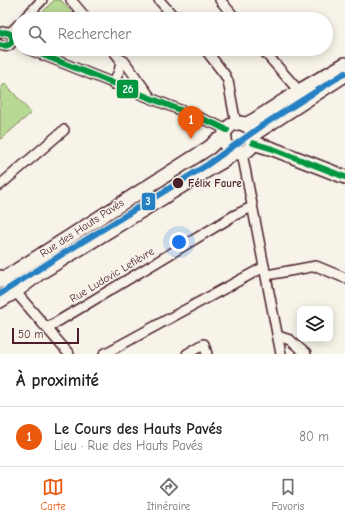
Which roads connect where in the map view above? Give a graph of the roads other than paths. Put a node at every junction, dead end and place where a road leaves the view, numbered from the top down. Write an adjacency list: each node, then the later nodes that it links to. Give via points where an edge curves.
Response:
1 (42, 0): 5 (street)
2 (71, 0): 6 (street)
3 (160, 0): 7 (street)
4 (220, 0): 8 (street)
5 (31, 12)
6 (81, 12)
7 (170, 12)
8 (230, 12)
9 (0, 33): 10 (street, via 4,31)
10 (12, 38)
11 (12, 43): 12 (street, via 7,47)
12 (0, 45)
13 (45, 56): 20 (street)
14 (118, 56): 17 (street)
15 (210, 56): 23 (street, via 228,81)
16 (268, 56): 21 (street)
17 (120, 59): 20 (street, via 120,70); 22 (street)
18 (345, 64): 21 (street, Rue des Hauts Pavés)
19 (345, 75): 25 (street, via 257,132)
20 (113, 84): 22 (street)
21 (299, 91): 23 (street, Rue des Hauts Pavés, via 256,119)
22 (152, 99): 23 (street)
23 (233, 129): 25 (street, via 251,129); 26 (street, via 225,143 230,150); 32 (street, Rue des Hauts Pavés)
24 (64, 130): 28 (street)
25 (253, 139): 26 (street, via 248,150); 27 (street)
26 (239, 152): 29 (street); 32 (street, Rue des Hauts Pavés, via 40,273)
27 (345, 177)
28 (0, 185)
29 (252, 207): 30 (street); 34 (street, Rue Ludovic Lefièvre)
30 (265, 271): 31 (street, via 316,266); 35 (street); 37 (street)
31 (345, 278)
32 (6, 282): 33 (street, Rue des Hauts Pavés); 34 (street)
33 (0, 301)
34 (47, 328): 36 (street)
35 (278, 336): 40 (street); 41 (street, via 290,340)
36 (69, 354)
37 (104, 354)
38 (187, 354): 39 (street, via 204,344)
39 (207, 354)
40 (281, 354)
41 (306, 354)

